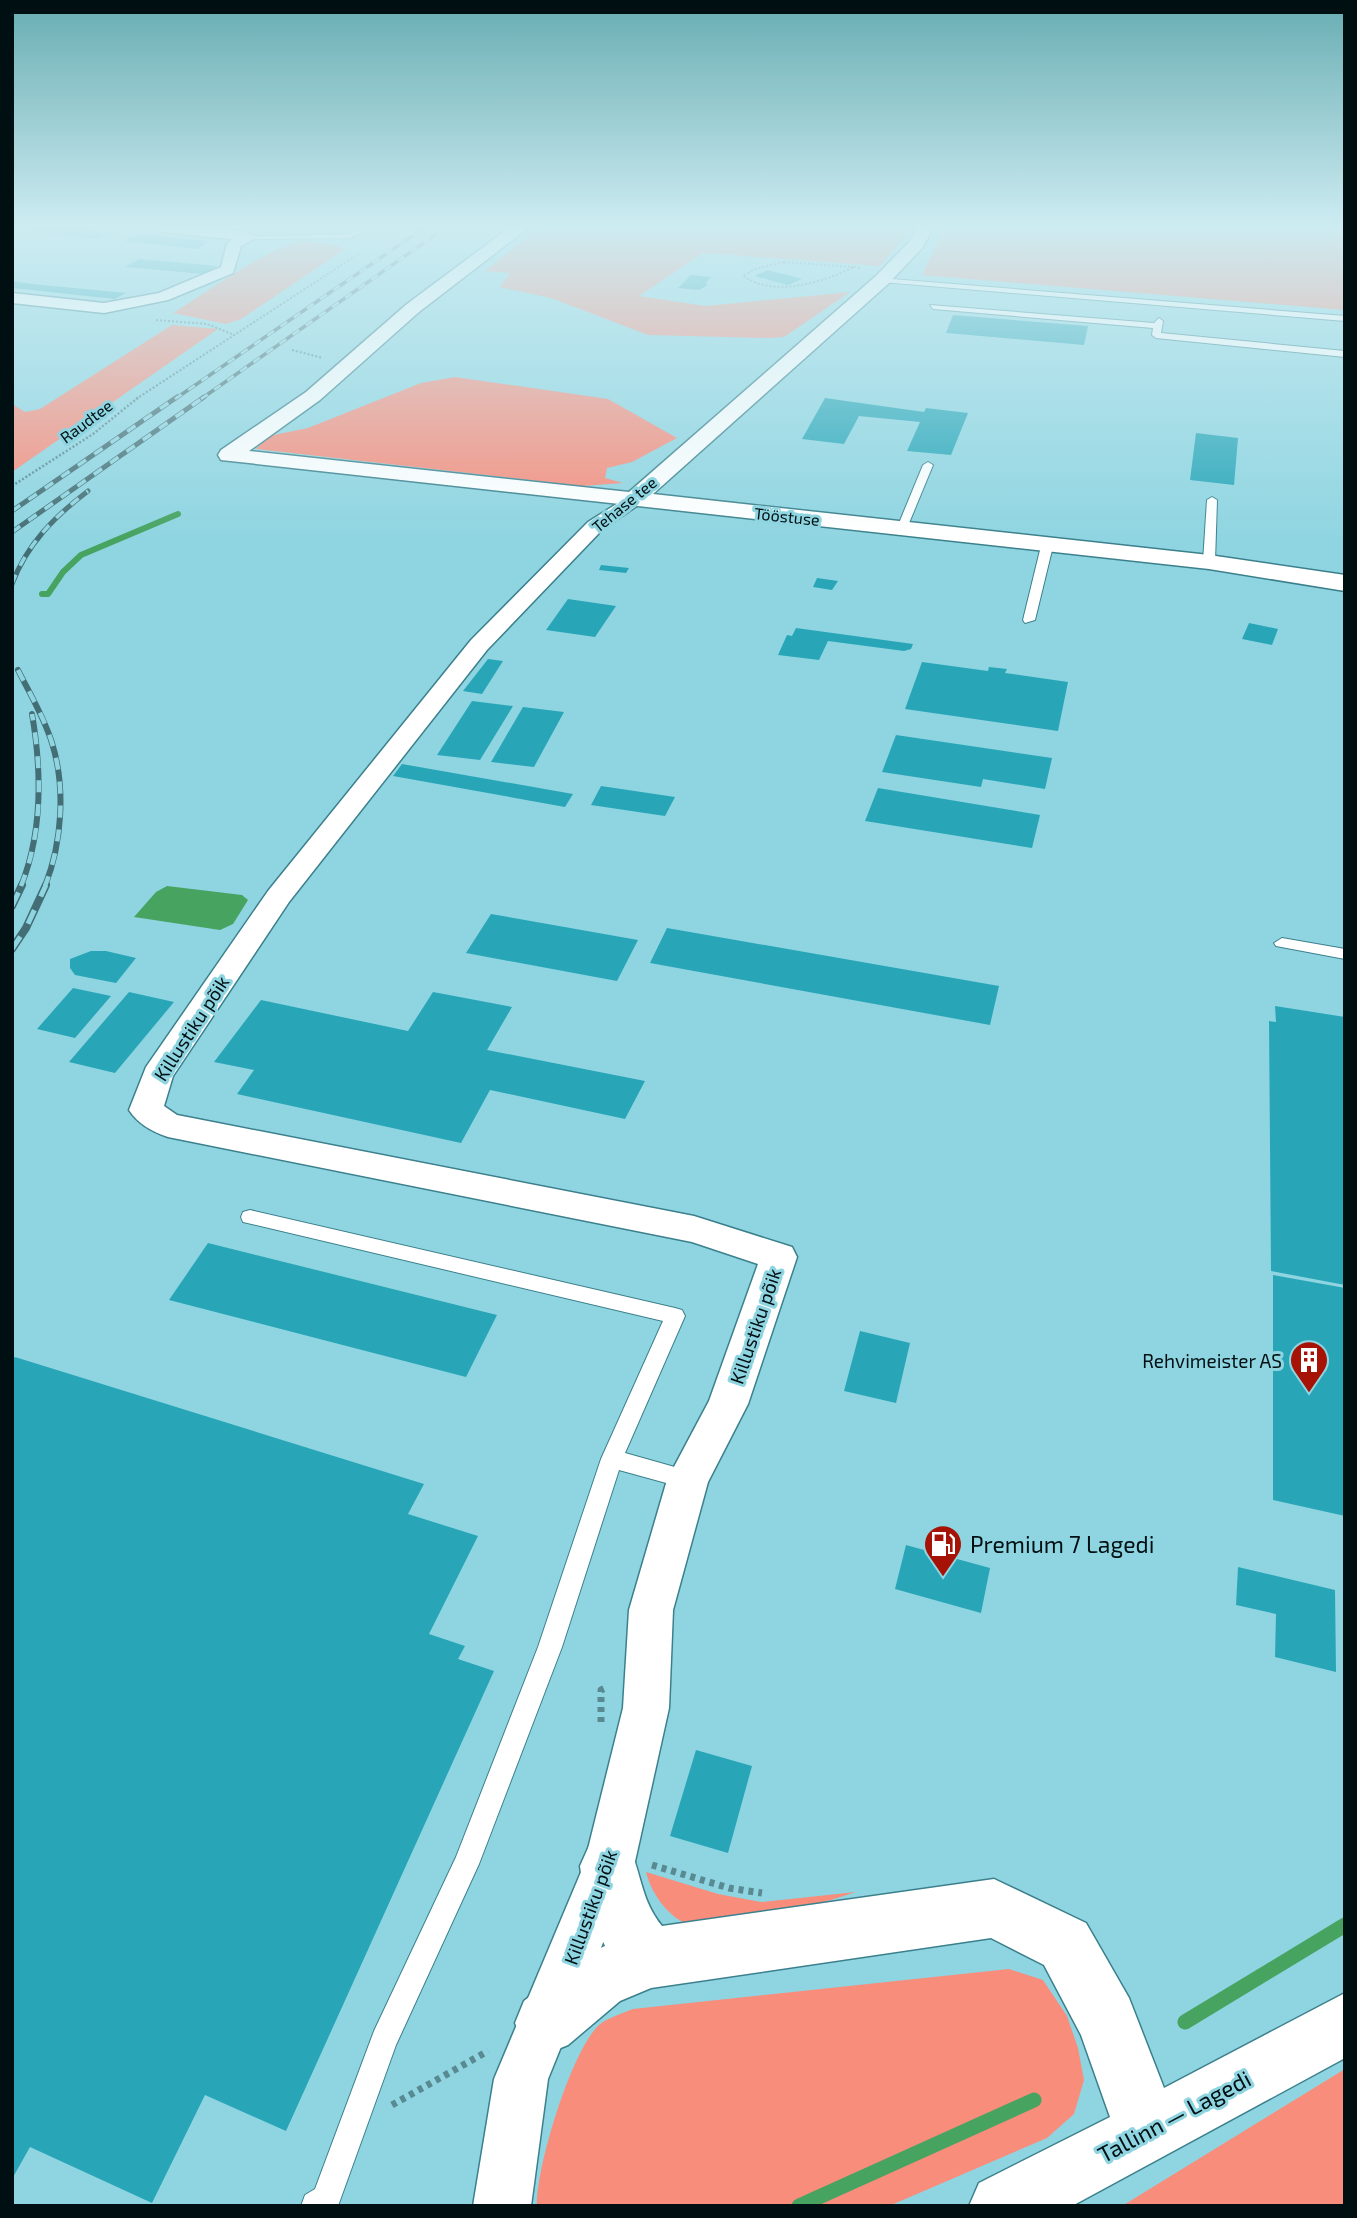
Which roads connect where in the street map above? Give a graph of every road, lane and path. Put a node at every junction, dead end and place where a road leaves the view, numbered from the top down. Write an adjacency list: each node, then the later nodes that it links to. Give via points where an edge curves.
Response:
1 (227, 332): 6 (path)
2 (237, 332): 6 (path, Raudtee)
3 (386, 332): 10 (street, Tööstuse, via 313,396 229,455)
4 (823, 332): 10 (street, Tehase tee)
5 (1157, 332): 7 (lane, via 1156,335)
6 (233, 334): 9 (path, Raudtee)
7 (1345, 354)
8 (928, 465): 12 (lane)
9 (12, 486)
10 (634, 499): 12 (street, Tööstuse); 17 (street, Tehase tee, via 595,526 479,645)
11 (1212, 500): 14 (lane)
12 (902, 528): 13 (street, Tööstuse)
13 (1047, 546): 14 (street, Tööstuse); 16 (lane)
14 (1209, 562): 15 (street, Tööstuse)
15 (1345, 583)
16 (1029, 620)
17 (351, 808): 22 (street, Killustiku põik, via 263,919 157,1075 146,1110 169,1125 694,1229 779,1257 728,1404)
18 (1282, 943): 19 (lane)
19 (1345, 954)
20 (250, 1217): 21 (lane, via 675,1316)
21 (612, 1459): 22 (lane); 30 (lane, via 550,1647 466,1864 384,2042)
22 (688, 1480): 23 (street, Killustiku põik, via 650,1610)
23 (648, 1670): 24 (path, via 601,1690); 25 (street, Killustiku põik, via 646,1708)
24 (601, 1727)
25 (610, 1859): 26 (path); 27 (street, via 615,1906 628,1933); 29 (street, Killustiku põik)
26 (766, 1894)
27 (651, 1958): 29 (street, via 599,1979); 31 (street, via 994,1908 1065,1944 1107,2020)
28 (1345, 2024): 31 (street, Tallinn — Lagedi)
29 (521, 2032): 30 (path); 33 (street, Killustiku põik, via 521,2079)
30 (352, 2127): 32 (lane, via 326,2199)
31 (1148, 2132): 34 (street, Tallinn — Lagedi)
32 (316, 2206)
33 (502, 2206)
34 (1002, 2206)

